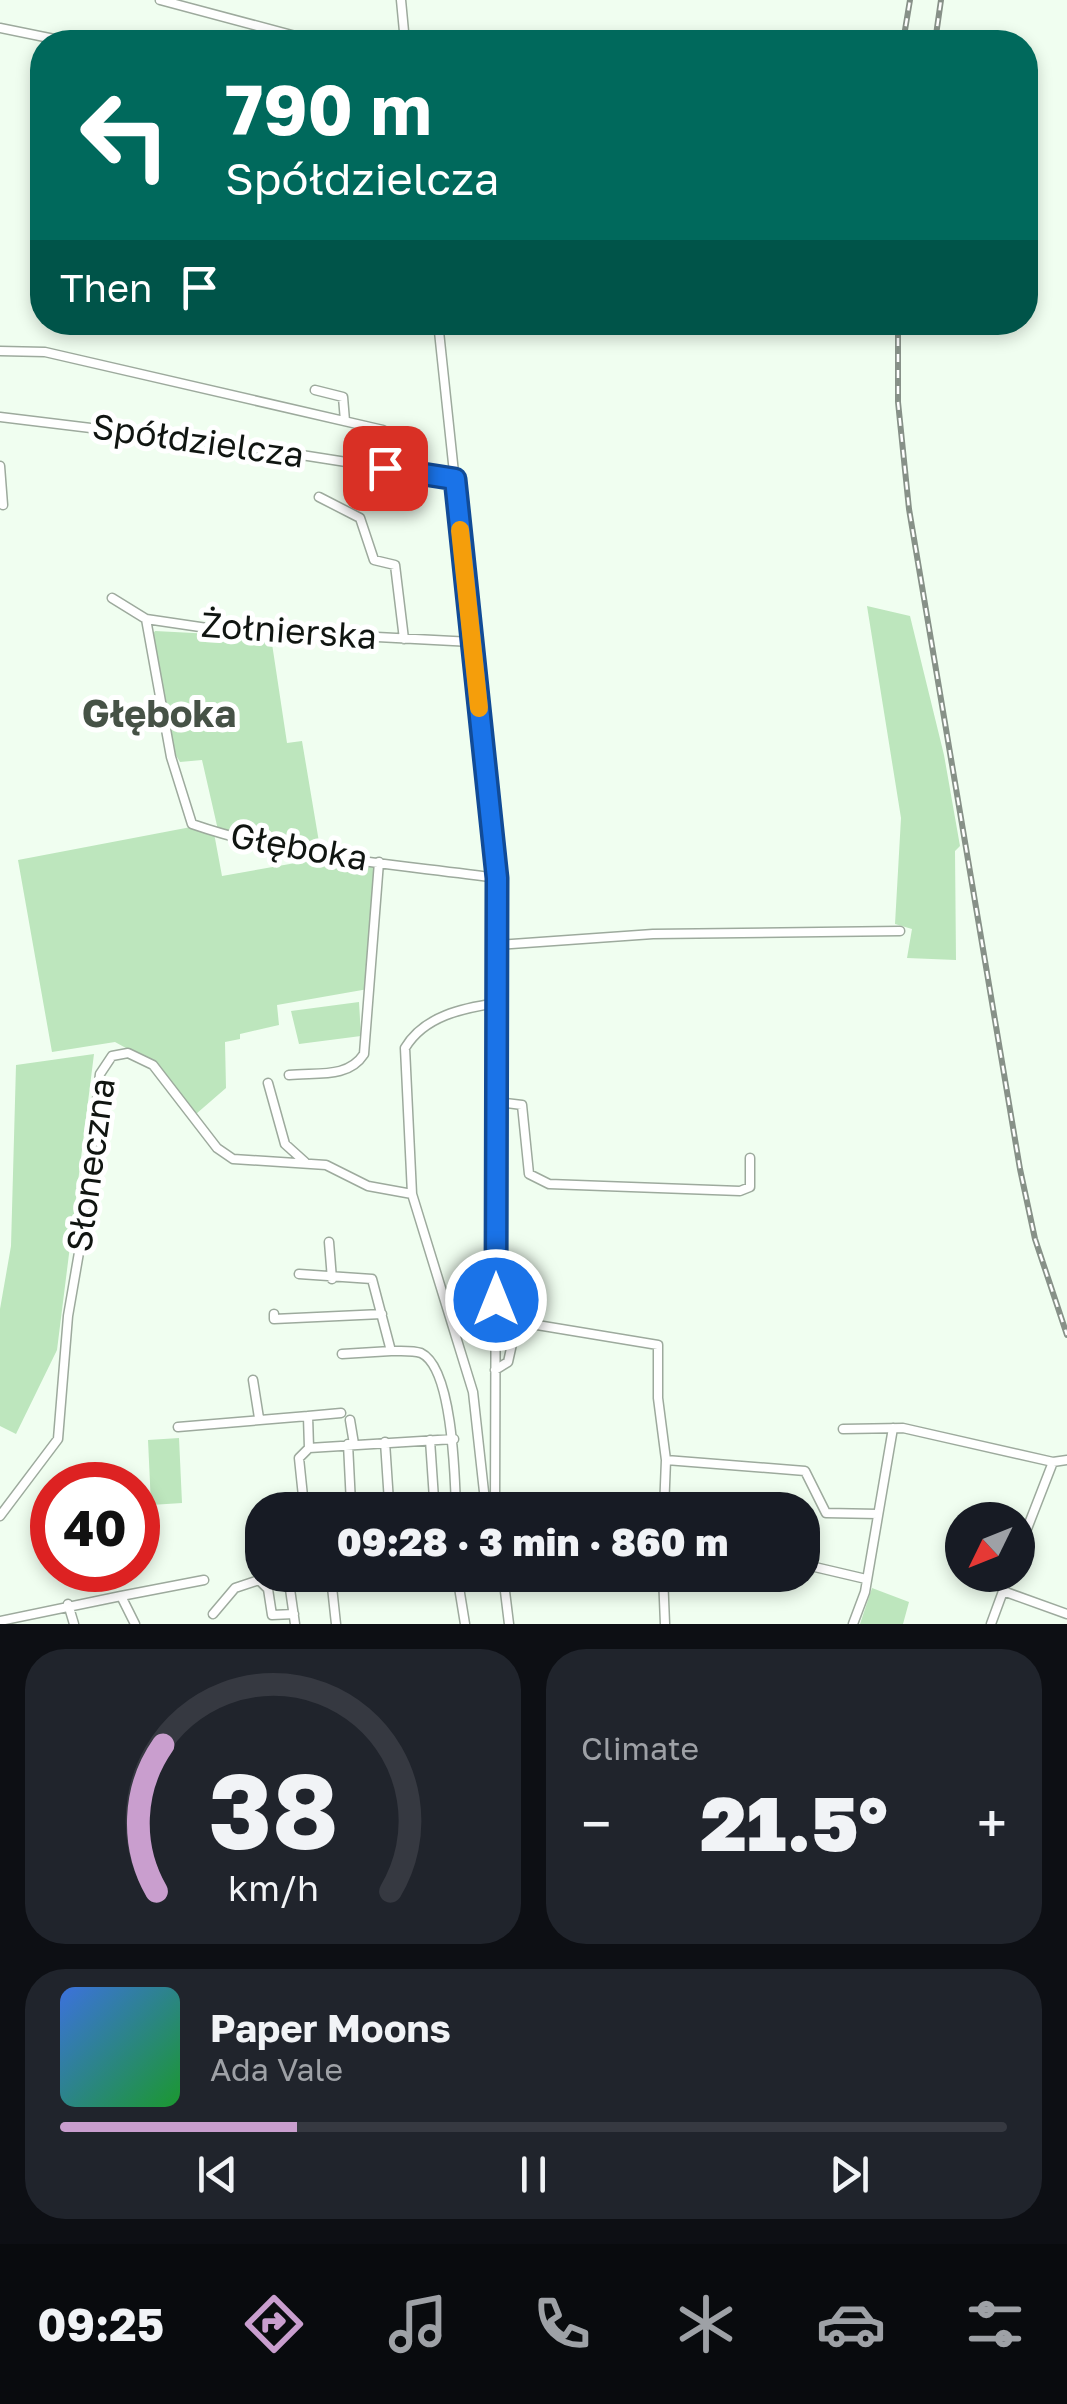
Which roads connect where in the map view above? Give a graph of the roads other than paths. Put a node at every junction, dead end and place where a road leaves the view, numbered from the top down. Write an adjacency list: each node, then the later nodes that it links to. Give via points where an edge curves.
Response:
1 (160, 0): 4 (street)
2 (401, 0): 5 (street)
3 (0, 28): 6 (street)
4 (273, 30)
5 (404, 30)
6 (30, 34)
7 (439, 335): 14 (street)
8 (0, 352): 11 (street, via 45,352)
9 (315, 390): 11 (street, via 343,397)
10 (0, 417): 13 (street, Spółdzielcza)
11 (345, 421): 13 (street, via 383,430)
12 (0, 466): 16 (street)
13 (385, 468): 14 (street, Spółdzielcza)
14 (455, 479): 20 (street)
15 (318, 498): 19 (street, via 360,518 374,560 395,565)
16 (3, 505)
17 (112, 598): 18 (street, Żołnierska)
18 (146, 618): 19 (street, Żołnierska, via 206,628); 21 (street, Głęboka, via 171,757 192,824 230,837)
19 (404, 638): 20 (street, Żołnierska)
20 (472, 642): 22 (street)
21 (379, 862): 22 (street, Głęboka); 26 (street, via 364,1054 334,1073)
22 (497, 878): 24 (street)
23 (900, 931): 24 (street, via 652,934)
24 (497, 945): 25 (street)
25 (498, 1003): 28 (street); 31 (street, via 427,1024 405,1048)
26 (290, 1076)
27 (268, 1082): 30 (street, via 285,1144)
28 (496, 1102): 29 (street, via 522,1105 527,1161 536,1180 748,1190); 39 (street)
29 (750, 1158)
30 (310, 1164): 31 (street, Słoneczna); 66 (street, Słoneczna, via 233,1159 217,1148 153,1065 128,1053 105,1063 68,1316 58,1439)
31 (412, 1194): 61 (street, via 465,1357)
32 (329, 1242): 34 (street)
33 (299, 1274): 34 (street)
34 (332, 1278): 36 (street, via 372,1279)
35 (274, 1314): 36 (street)
36 (382, 1314): 37 (street)
37 (390, 1351): 38 (street); 48 (street, via 420,1352 432,1361)
38 (342, 1354)
39 (495, 1370): 53 (street, via 508,1362 514,1334 531,1324 658,1344); 62 (street)
40 (253, 1380): 43 (street)
41 (340, 1412): 42 (street)
42 (308, 1416): 43 (street); 52 (street)
43 (259, 1418): 45 (street)
44 (350, 1420): 51 (street)
45 (178, 1427)
46 (893, 1428): 47 (street); 55 (street); 65 (street)
47 (844, 1429)
48 (454, 1439): 49 (street); 60 (street)
49 (430, 1440): 50 (street); 59 (street)
50 (385, 1442): 51 (street); 58 (street)
51 (351, 1444): 52 (street); 57 (street)
52 (309, 1448): 56 (street, via 299,1458)
53 (666, 1460): 63 (street); 65 (street, via 806,1471 826,1513)
54 (1067, 1460): 55 (street)
55 (1053, 1462): 64 (street)
56 (303, 1492)
57 (351, 1492)
58 (388, 1492)
59 (434, 1492)
60 (456, 1492)
61 (484, 1492)
62 (496, 1492)
63 (665, 1492)
64 (1035, 1508)
65 (878, 1514): 69 (street)
66 (0, 1516)
67 (820, 1568): 69 (street)
68 (204, 1580): 77 (street)
69 (866, 1580): 89 (street)
70 (290, 1592): 81 (street)
71 (333, 1592): 85 (street)
72 (460, 1592): 86 (street)
73 (505, 1592): 87 (street)
74 (664, 1592): 88 (street)
75 (1003, 1592): 90 (street)
76 (1006, 1592): 80 (street)
77 (121, 1596): 78 (street); 84 (street)
78 (68, 1604): 82 (street); 83 (street)
79 (213, 1614): 81 (street, via 235,1588 259,1580 268,1588 272,1615)
80 (1067, 1614)
81 (294, 1619)
82 (0, 1621)
83 (74, 1624)
84 (135, 1624)
85 (336, 1624)
86 (465, 1624)
87 (509, 1624)
88 (666, 1624)
89 (853, 1624)
90 (991, 1624)

